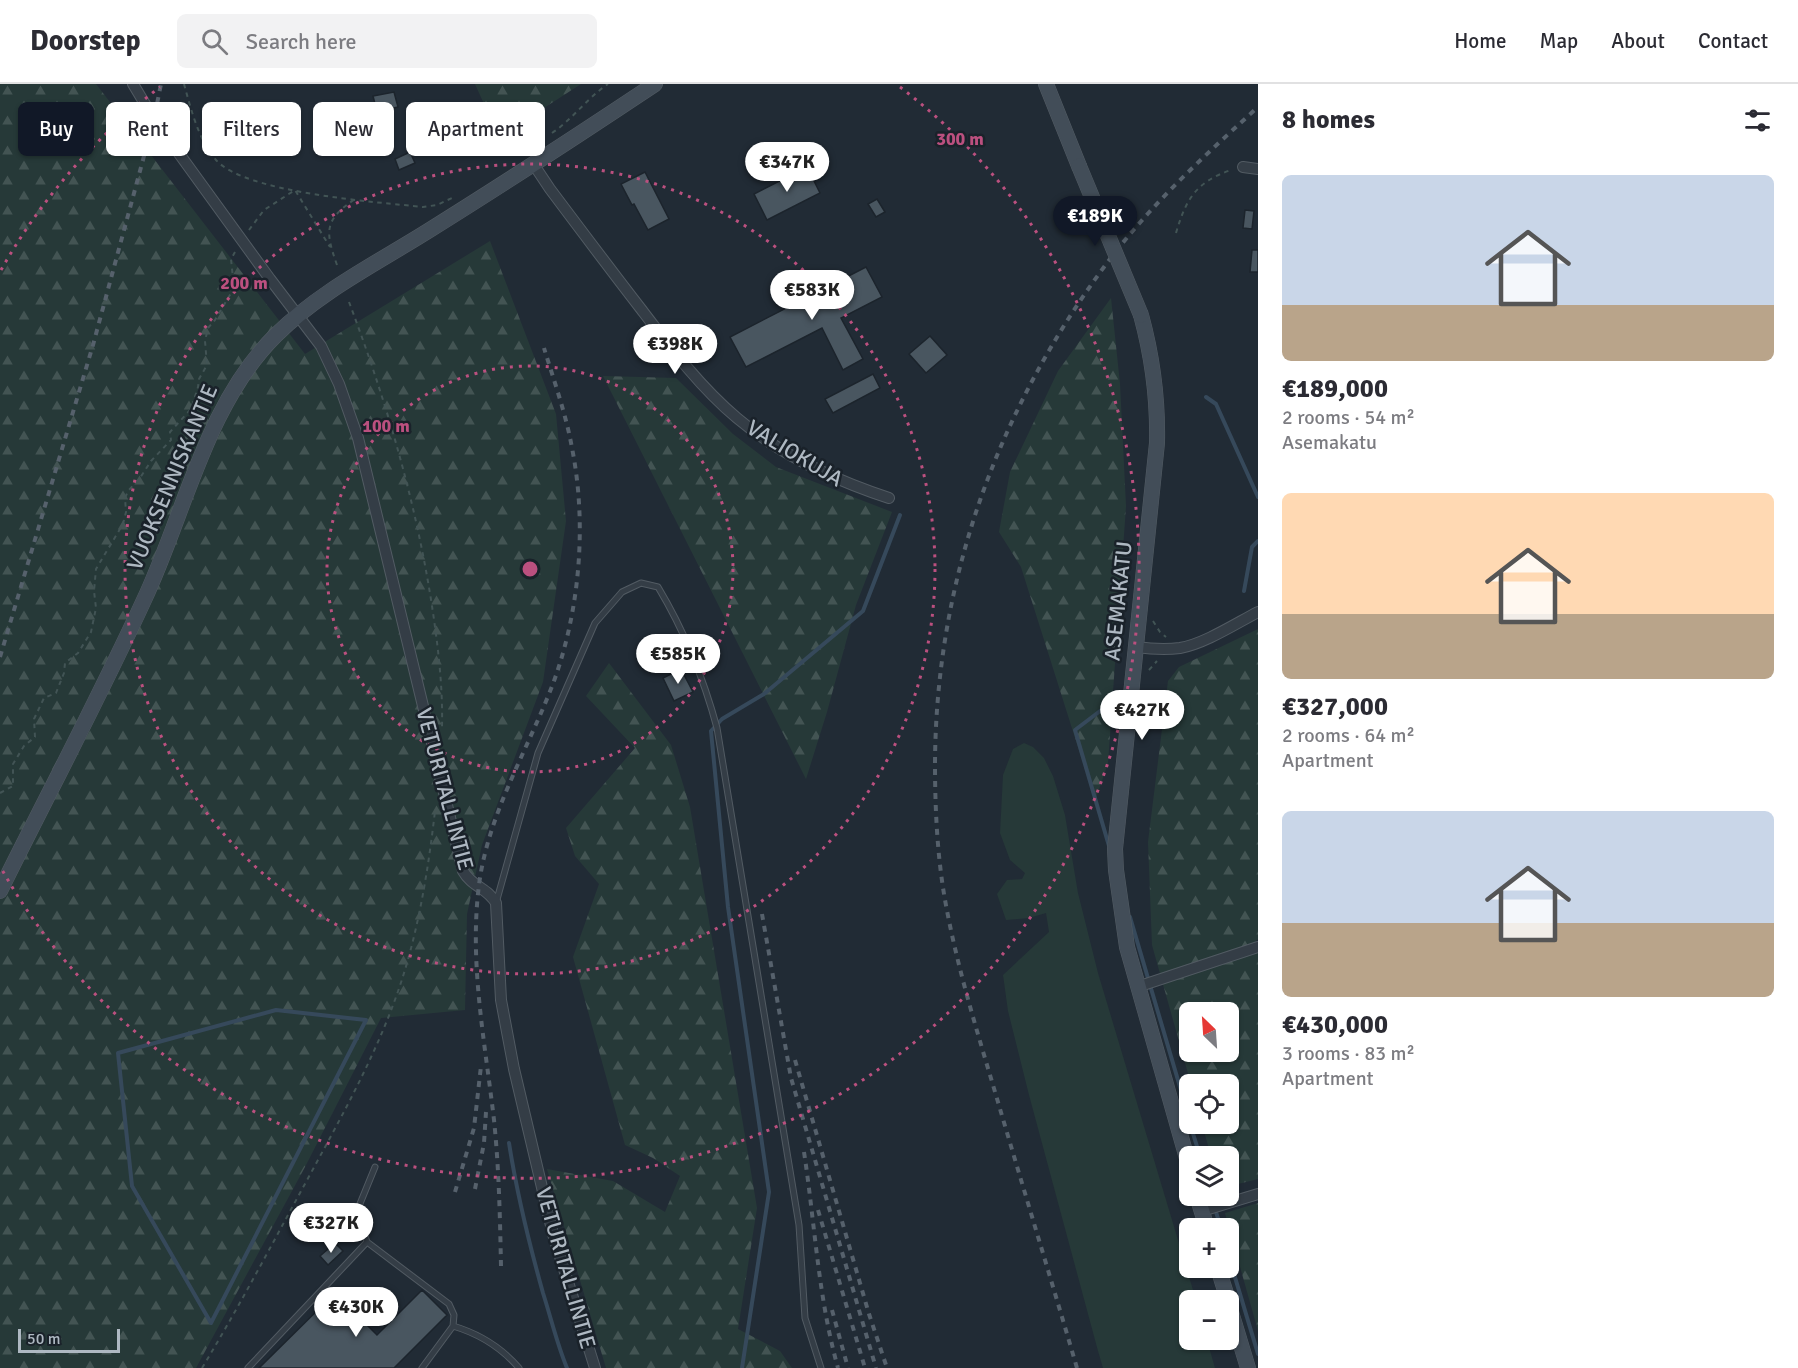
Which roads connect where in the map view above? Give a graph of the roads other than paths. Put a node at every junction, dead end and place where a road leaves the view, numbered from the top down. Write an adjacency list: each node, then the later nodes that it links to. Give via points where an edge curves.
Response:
1 (133, 84): 7 (street, VETURITALLINTIE, via 154,119)
2 (655, 84): 4 (street, VUOKSENNISKANTIE)
3 (1046, 84): 10 (street, ASEMAKATU, bridge, via 1141,315 1154,370 1158,419)
4 (534, 165): 7 (street, VUOKSENNISKANTIE, via 504,184 459,203); 8 (street, VALIOKUJA, via 667,343 736,418 814,469)
5 (1243, 167): 6 (street)
6 (1258, 169)
7 (298, 315): 11 (street, VUOKSENNISKANTIE, via 275,336 230,394 145,598); 12 (street, VETURITALLINTIE, via 321,346 358,438 463,872 491,894)
8 (889, 498)
9 (1258, 612): 10 (street, via 1181,648)
10 (1136, 647): 14 (street, ASEMAKATU, via 1115,849 1127,947)
11 (0, 891)
12 (496, 903): 27 (street, VETURITALLINTIE, via 501,1000 514,1069 553,1234); 28 (lane, via 538,753 595,623 622,592 641,583 658,587 678,621 706,689 717,728 799,1225 805,1318)
13 (1258, 947): 14 (street)
14 (1137, 987): 15 (street, ASEMAKATU)
15 (1183, 1146)
16 (375, 1167): 21 (lane, via 357,1210)
17 (1258, 1194): 19 (street)
18 (1200, 1206): 19 (street)
19 (1202, 1211): 20 (street)
20 (1204, 1218)
21 (367, 1242): 22 (lane, via 449,1304); 24 (lane)
22 (453, 1326): 25 (lane); 26 (lane, via 497,1346)
23 (1239, 1338): 29 (street)
24 (248, 1368)
25 (422, 1368)
26 (519, 1368)
27 (595, 1368)
28 (821, 1368)
29 (1248, 1368)

